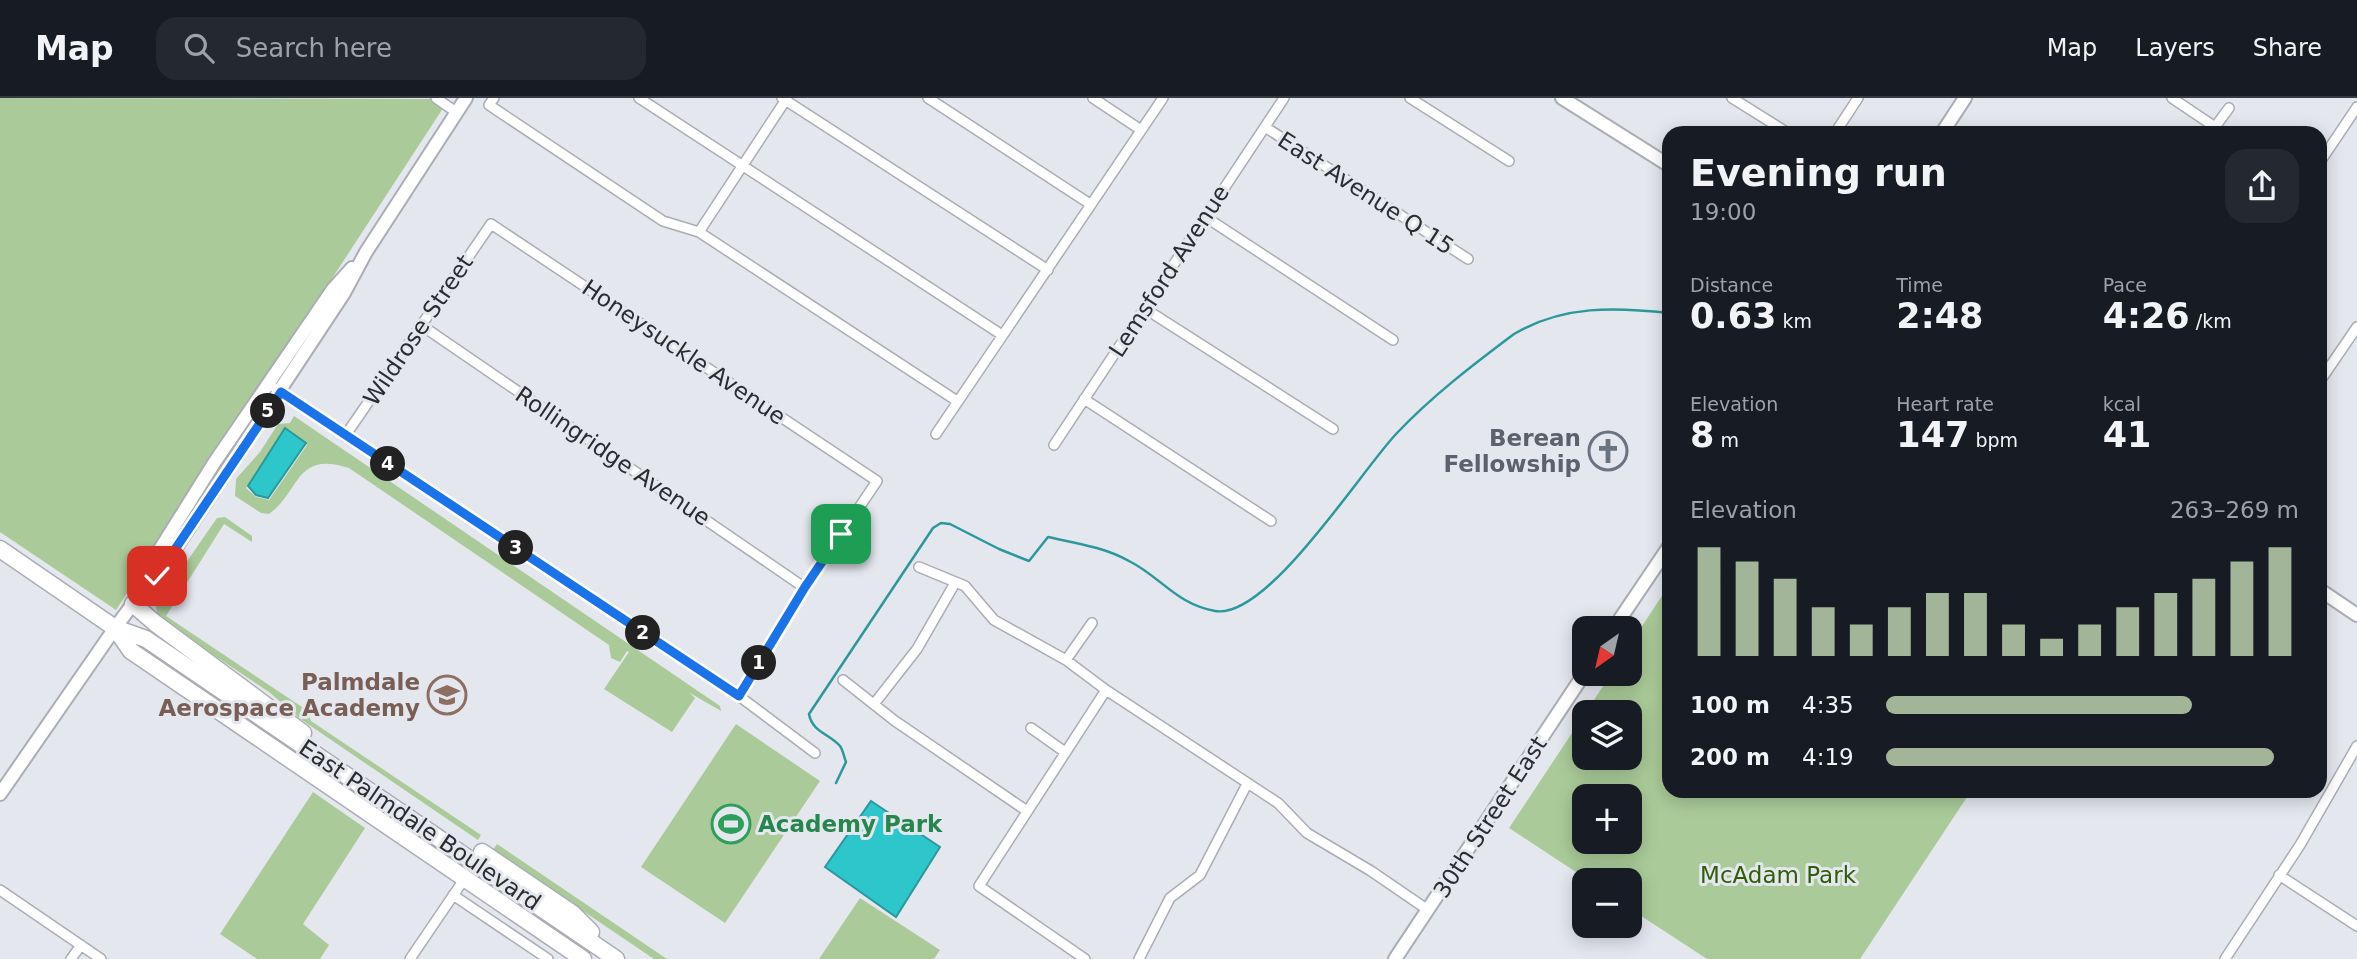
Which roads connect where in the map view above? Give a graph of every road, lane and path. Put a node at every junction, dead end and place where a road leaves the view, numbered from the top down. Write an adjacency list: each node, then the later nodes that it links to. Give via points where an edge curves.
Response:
1 (436, 98): 18 (street)
2 (466, 98): 18 (street)
3 (494, 98): 33 (street, via 489,105 663,221)
4 (639, 98): 29 (street)
5 (928, 98): 30 (street)
6 (1093, 98): 25 (street)
7 (1163, 98): 25 (street)
8 (1284, 98): 24 (street, Lemsford Avenue)
9 (1410, 98): 27 (street)
10 (1562, 98): 28 (street)
11 (1732, 98): 19 (street)
12 (1858, 98): 20 (street)
13 (1965, 98): 21 (street)
14 (2172, 98): 22 (street)
15 (785, 99): 29 (street); 36 (street)
16 (2357, 107): 26 (street)
17 (2229, 108): 23 (street)
18 (456, 112): 34 (street)
19 (1777, 126)
20 (1840, 126)
21 (1947, 126)
22 (2214, 126)
23 (2216, 126)
24 (1265, 127): 31 (street, Lemsford Avenue); 35 (street, East Avenue Q 15)
25 (1141, 130): 30 (street)
26 (2327, 152)
27 (1509, 161)
28 (1662, 161)
29 (743, 166): 33 (street); 40 (street)
30 (1090, 204): 36 (street)
31 (1204, 216): 37 (street, Lemsford Avenue); 41 (street)
32 (491, 224): 38 (street, Wildrose Street); 58 (street, Honeysuckle Avenue, via 877,481)
33 (699, 232): 46 (street)
34 (366, 252): 43 (street, via 333,289); 44 (street)
35 (1468, 258)
36 (1048, 271): 40 (street)
37 (1144, 308): 45 (street, Lemsford Avenue); 48 (street)
38 (421, 325): 50 (street, Wildrose Street); 58 (street, Rollingridge Avenue)
39 (2357, 327): 42 (street)
40 (1002, 335): 46 (street)
41 (1393, 340)
42 (2327, 371)
43 (269, 383): 44 (street); 47 (street)
44 (281, 392): 50 (street); 52 (street)
45 (1084, 399): 51 (street, Lemsford Avenue); 53 (street)
46 (957, 401): 49 (street)
47 (246, 416): 52 (street, via 245,428 209,483); 60 (street, via 146,570)
48 (1333, 429)
49 (936, 434)
50 (345, 436): 69 (street)
51 (1054, 444)
52 (213, 493): 60 (street)
53 (1271, 521)
54 (0, 549): 64 (highway, East Palmdale Boulevard)
55 (1662, 557): 62 (street)
56 (919, 567): 57 (street)
57 (955, 583): 65 (street, via 965,586 994,620); 70 (street, via 916,649)
58 (805, 587): 69 (street)
59 (2327, 595): 61 (street)
60 (137, 598): 64 (street); 75 (highway, via 155,623 317,743)
61 (2357, 615)
62 (1622, 616)
63 (1092, 623): 65 (street)
64 (115, 628): 75 (highway, East Palmdale Boulevard, via 146,639); 77 (street); 81 (highway, East Palmdale Boulevard, via 131,651)
65 (1066, 660): 68 (street)
66 (844, 680): 70 (street)
67 (1576, 686): 84 (street, 30th Street East)
68 (1106, 690): 73 (street); 76 (street)
69 (739, 696): 74 (street)
70 (874, 704): 78 (street)
71 (1031, 728): 73 (street)
72 (2357, 746): 80 (street)
73 (1066, 752): 78 (street)
74 (816, 753)
75 (332, 765): 87 (highway, East Palmdale Boulevard)
76 (1247, 784): 84 (street, via 1278,803 1307,833); 95 (street, via 1199,875 1170,898)
77 (0, 794)
78 (1027, 811): 94 (street, via 979,886)
79 (482, 852): 87 (highway, via 572,914)
80 (2280, 875): 85 (street); 97 (street)
81 (465, 878): 83 (street); 92 (highway, East Palmdale Boulevard)
82 (0, 890): 86 (street)
83 (453, 895): 90 (street); 91 (street)
84 (1428, 910): 96 (street, 30th Street East)
85 (2357, 926)
86 (81, 945): 88 (street); 89 (street)
87 (602, 948): 93 (highway, East Palmdale Boulevard)
88 (71, 959)
89 (101, 959)
90 (410, 959)
91 (548, 959)
92 (583, 959)
93 (616, 959)
94 (1085, 959)
95 (1139, 959)
96 (1395, 959)
97 (2225, 959)

